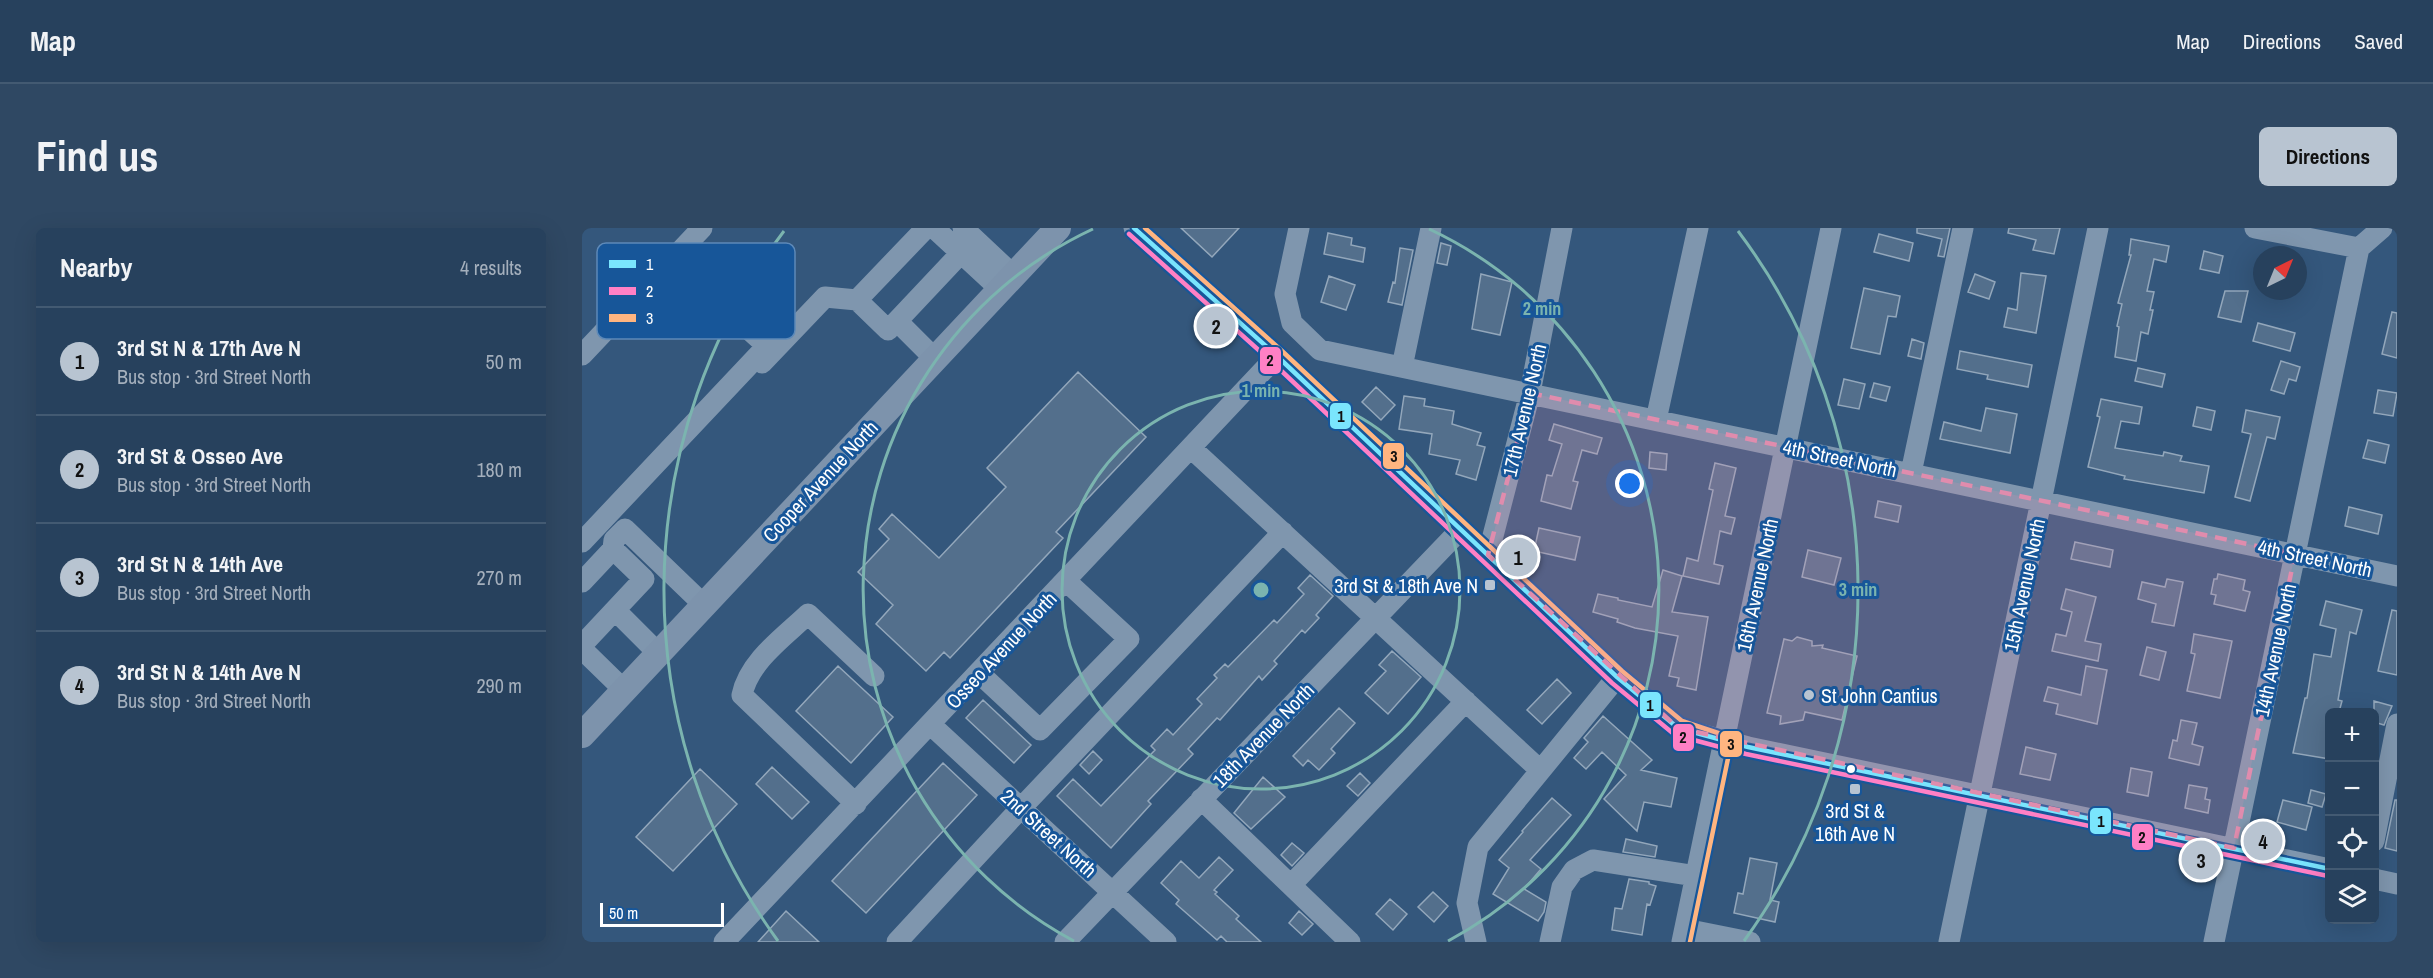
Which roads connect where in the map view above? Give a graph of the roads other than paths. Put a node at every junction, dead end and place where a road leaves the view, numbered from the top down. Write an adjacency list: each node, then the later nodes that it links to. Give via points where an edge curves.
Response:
1 (702, 228): 16 (street)
2 (926, 228): 20 (street)
3 (934, 228): 18 (street)
4 (963, 228): 19 (street)
5 (1058, 228): 19 (main road, Cooper Avenue North)
6 (1134, 228): 27 (street)
7 (1299, 228): 30 (street, 4th Street North, via 1285,294 1292,324 1320,350)
8 (1431, 228): 30 (street)
9 (1562, 228): 31 (street, 17th Avenue North)
10 (1698, 228): 32 (street)
11 (1831, 228): 33 (street, 16th Avenue North)
12 (1963, 228): 35 (street)
13 (2098, 228): 36 (street, 15th Avenue North)
14 (2255, 228): 17 (street)
15 (2382, 228): 17 (street)
16 (688, 243)
17 (2359, 248): 41 (street, 14th Avenue North)
18 (961, 253): 19 (street); 21 (street)
19 (1007, 282): 28 (main road, Cooper Avenue North)
20 (857, 300): 21 (street, via 888,330); 22 (street, via 825,297)
21 (897, 321): 28 (street)
22 (795, 328)
23 (597, 339): 26 (street)
24 (759, 339): 29 (street, via 767,346)
25 (784, 339): 29 (street, via 761,363)
26 (582, 355)
27 (1277, 356): 34 (street, Osseo Avenue North); 37 (street)
28 (935, 359): 46 (main road, Cooper Avenue North)
29 (753, 360): 39 (street)
30 (1402, 367): 31 (street, 4th Street North)
31 (1530, 393): 32 (street, 4th Street North); 42 (street, 17th Avenue North)
32 (1656, 420): 33 (street, 4th Street North)
33 (1786, 447): 35 (street, 4th Street North); 59 (street, 16th Avenue North)
34 (1191, 448): 38 (street); 44 (street, Osseo Avenue North)
35 (1911, 473): 36 (street, 4th Street North)
36 (2041, 500): 41 (street, 4th Street North); 61 (street, 15th Avenue North)
37 (1461, 528): 42 (street); 48 (street, 18th Avenue North)
38 (1283, 532): 48 (street); 64 (street)
39 (582, 542)
40 (613, 549): 45 (street); 46 (street, via 614,540 625,530); 47 (street, via 644,579)
41 (2295, 554): 43 (street, 4th Street North); 66 (street, 14th Avenue North)
42 (1488, 555): 53 (street)
43 (2397, 576)
44 (1066, 581): 51 (street, Osseo Avenue North); 51 (street, via 1129,639 1040,730)
45 (582, 582)
46 (704, 605): 49 (main road, Cooper Avenue North)
47 (615, 610): 49 (street); 50 (street)
48 (1376, 617): 55 (street); 62 (street, 18th Avenue North)
49 (658, 653): 54 (main road, Cooper Avenue North)
50 (585, 656): 54 (street)
51 (979, 673): 57 (street, Osseo Avenue North)
52 (874, 676): 63 (street, via 808,614 760,660 745,681 742,695)
53 (1617, 677): 59 (street, via 1678,728); 60 (street)
54 (624, 690): 58 (main road, Cooper Avenue North)
55 (1466, 701): 60 (street); 71 (street)
56 (2397, 724): 65 (street)
57 (931, 725): 63 (street, Osseo Avenue North); 64 (street, 2nd Street North)
58 (582, 735)
59 (1724, 742): 61 (street); 68 (street, 16th Avenue North)
60 (1540, 771): 79 (street, via 1478,847 1467,903)
61 (1980, 796): 66 (street); 82 (street, 15th Avenue North)
62 (1201, 799): 71 (street); 72 (street, 18th Avenue North)
63 (856, 804): 74 (street, Osseo Avenue North)
64 (1021, 808): 72 (street, 2nd Street North); 75 (street)
65 (2379, 816)
66 (2234, 848): 67 (street); 83 (street, 14th Avenue North)
67 (2325, 868)
68 (1696, 876): 73 (street, 16th Avenue North); 80 (street, via 1593,860 1574,870 1562,887)
69 (2379, 880): 70 (street)
70 (2397, 884)
71 (1291, 885): 78 (street)
72 (1113, 891): 76 (street, 18th Avenue North); 77 (street, 2nd Street North)
73 (1684, 935): 81 (street)
74 (725, 942)
75 (897, 942)
76 (1065, 942)
77 (1166, 942)
78 (1350, 942)
79 (1476, 942)
80 (1550, 942)
81 (1750, 942)
82 (1949, 942)
83 (2214, 942)

